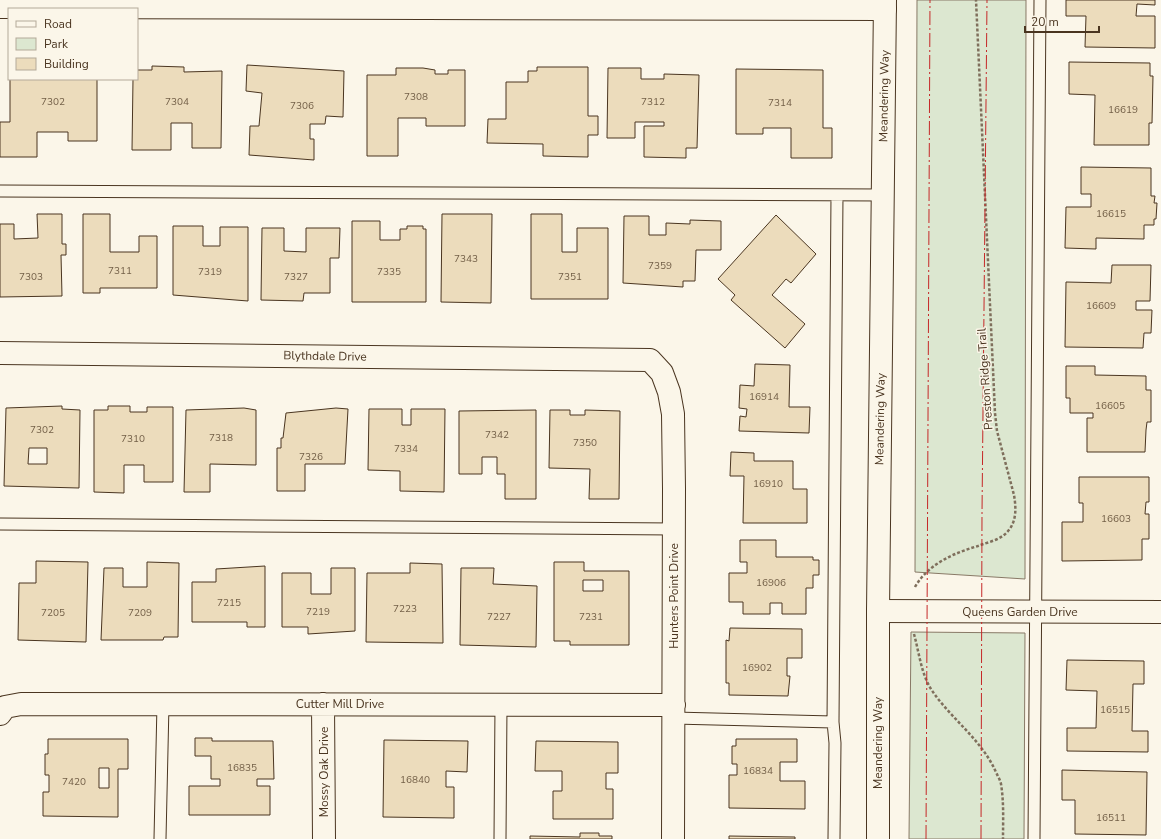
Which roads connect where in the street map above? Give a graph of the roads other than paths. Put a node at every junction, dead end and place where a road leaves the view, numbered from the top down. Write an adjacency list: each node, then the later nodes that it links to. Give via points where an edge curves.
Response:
1 (1040, 0): 12 (lane)
2 (885, 4): 3 (street); 6 (street, Meandering Way)
3 (0, 7)
4 (0, 191): 5 (lane)
5 (837, 195): 6 (lane); 19 (lane)
6 (883, 195): 11 (street, Meandering Way)
7 (0, 353): 8 (street, Blythdale Drive)
8 (650, 360): 10 (street, Hunters Point Drive, via 662,373 673,414)
9 (0, 524): 10 (lane)
10 (674, 529): 18 (street, Hunters Point Drive)
11 (878, 611): 12 (street, Queens Garden Drive); 25 (street, Meandering Way)
12 (1035, 612): 13 (street, Queens Garden Drive); 26 (lane)
13 (1161, 612)
14 (163, 704): 15 (street, Cutter Mill Drive); 17 (street, Cutter Mill Drive, via 21,704); 20 (lane)
15 (323, 704): 16 (street, Cutter Mill Drive); 21 (street, Mossy Oak Drive)
16 (501, 705): 18 (street, Cutter Mill Drive); 22 (lane)
17 (3, 710)
18 (674, 711): 19 (lane); 23 (street, Hunters Point Drive)
19 (833, 722): 24 (lane)
20 (160, 839)
21 (324, 839)
22 (500, 839)
23 (673, 839)
24 (834, 839)
25 (878, 839)
26 (1034, 839)

